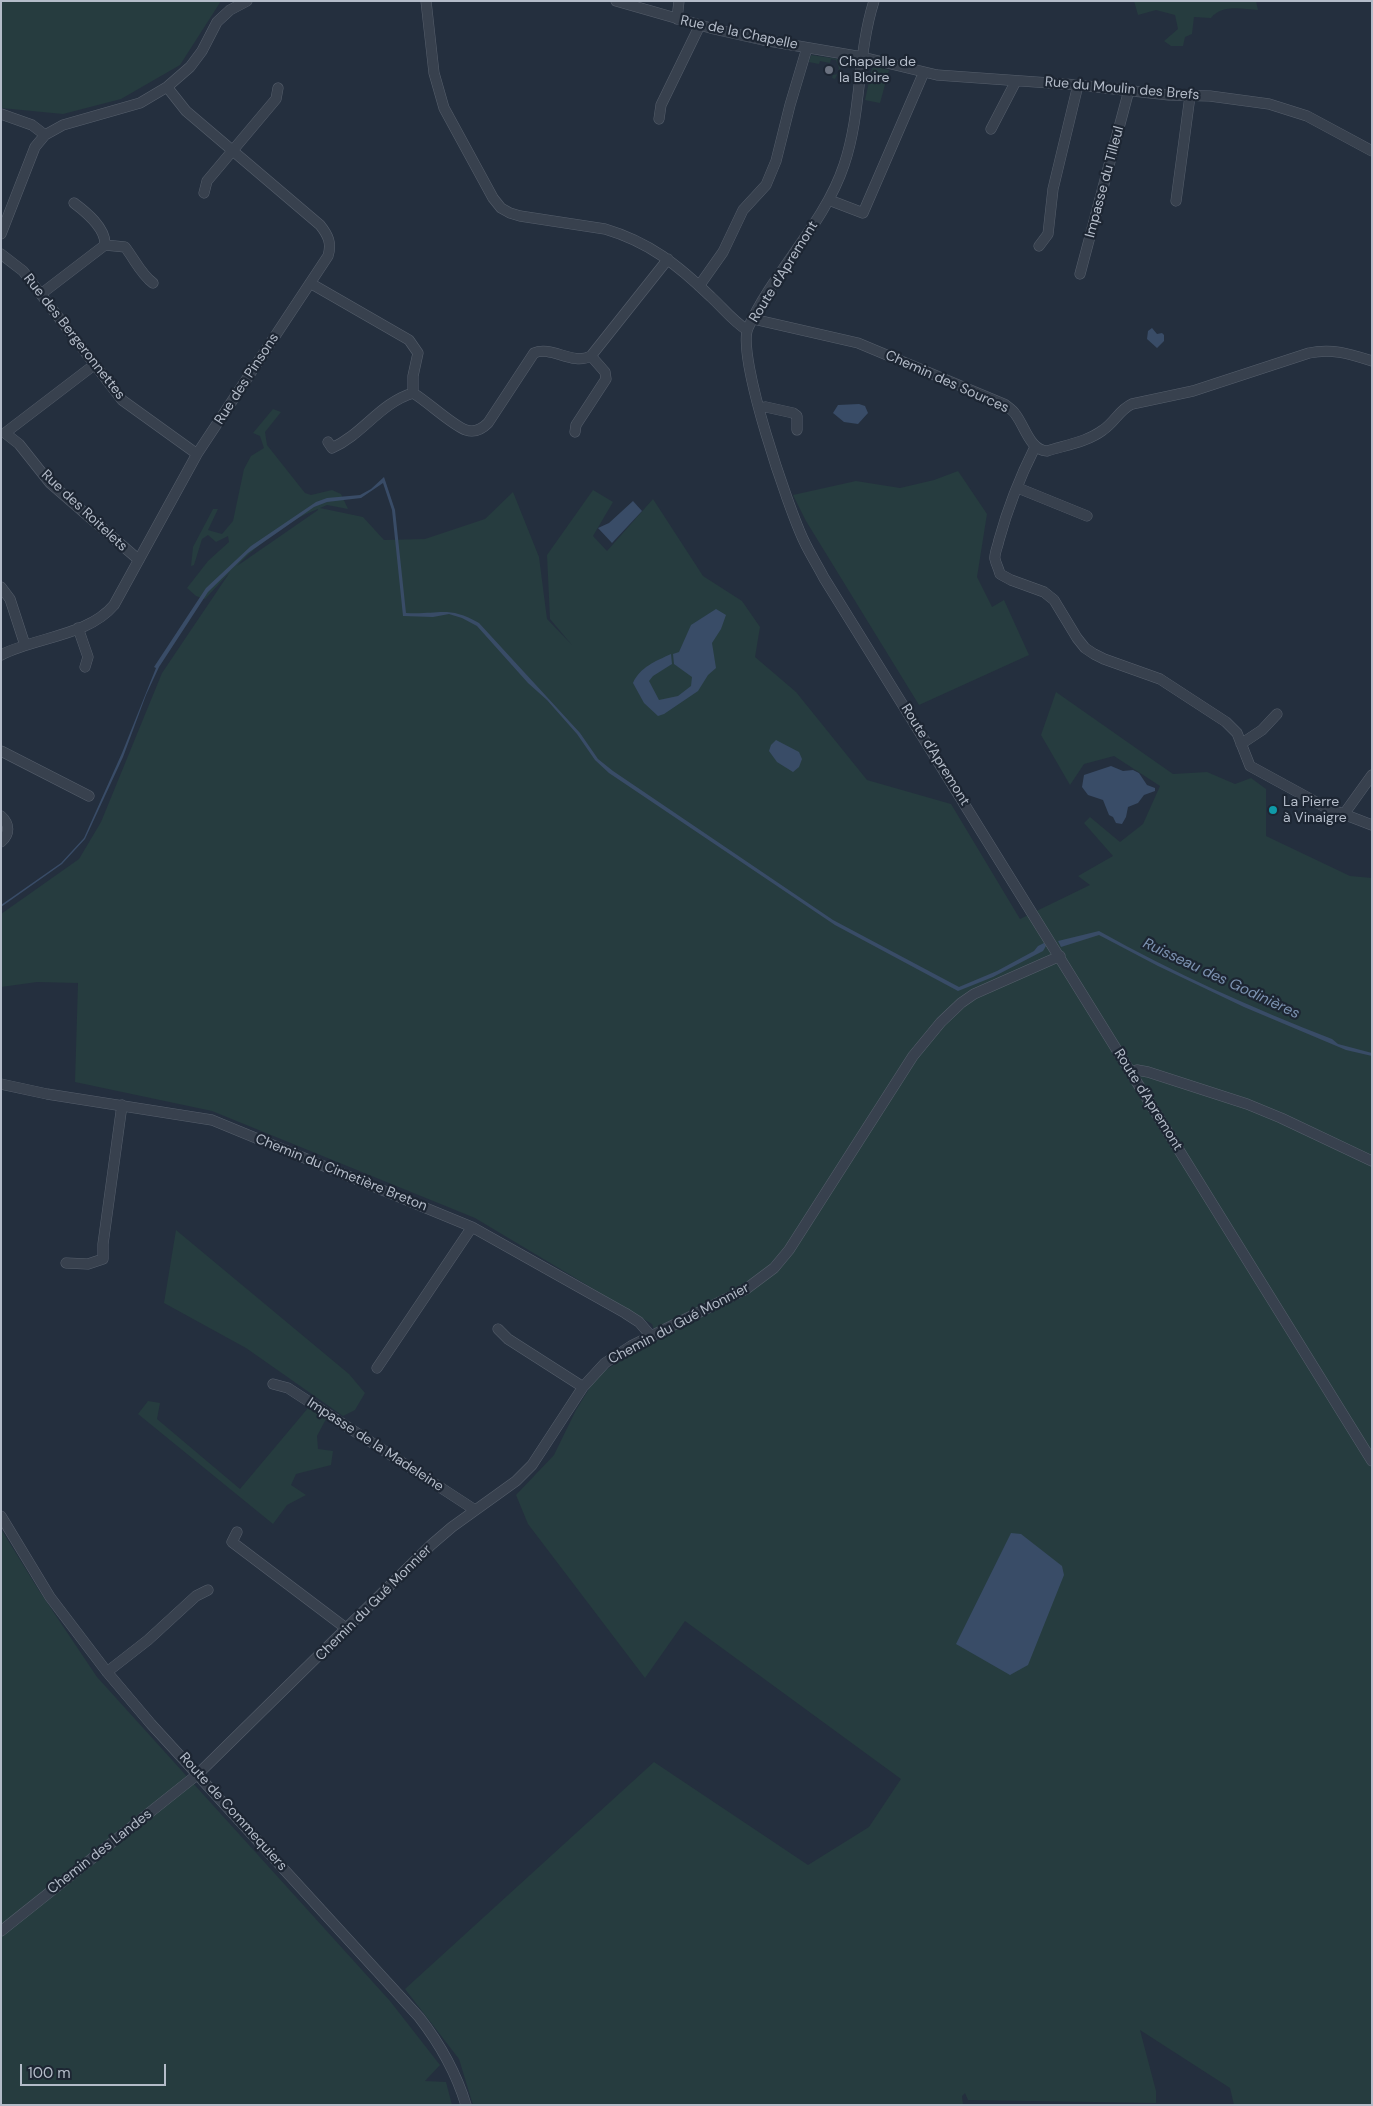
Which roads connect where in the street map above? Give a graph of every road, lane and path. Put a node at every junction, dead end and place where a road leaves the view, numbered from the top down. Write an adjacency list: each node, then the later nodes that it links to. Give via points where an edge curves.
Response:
1 (247, 1): 13 (street, via 217,22 190,68)
2 (426, 1): 31 (street, via 439,96 465,149 501,208 520,216 618,233)
3 (616, 1): 6 (street, Rue de la Chapelle)
4 (680, 1): 6 (street)
5 (874, 1): 9 (street, Route d'Apremont)
6 (677, 19): 7 (street, Rue de la Chapelle)
7 (700, 25): 8 (street, Rue de la Chapelle); 18 (street, via 660,105)
8 (808, 48): 9 (street, Rue de la Chapelle); 35 (street, via 776,161 766,185 743,210 723,252)
9 (864, 57): 10 (street, Rue du Moulin des Brefs); 24 (street, Route d'Apremont, via 850,145)
10 (924, 72): 11 (street, Rue du Moulin des Brefs); 24 (street, via 863,213)
11 (1016, 81): 12 (street, Rue du Moulin des Brefs); 19 (street)
12 (1078, 85): 15 (street, Rue du Moulin des Brefs); 29 (street, via 1052,189 1048,234)
13 (167, 87): 20 (street, via 140,103 63,124); 22 (street, Rue des Pinsons, via 186,111)
14 (278, 88): 22 (street, via 276,99)
15 (1129, 90): 16 (street, Rue du Moulin des Brefs); 32 (street, Impasse du Tilleul)
16 (1190, 96): 21 (street, Rue du Moulin des Brefs, via 1249,100 1290,110); 25 (street)
17 (1, 114): 20 (street, via 32,124)
18 (659, 119)
19 (991, 129)
20 (45, 135): 27 (street, via 35,147)
21 (1372, 150)
22 (232, 151): 23 (street, via 207,181); 34 (street, Rue des Pinsons, via 326,232 331,248)
23 (204, 192)
24 (829, 200): 37 (street, Route d'Apremont)
25 (1176, 201)
26 (74, 203): 28 (street, via 87,213 104,236)
27 (1, 234)
28 (105, 245): 33 (street, via 125,247 143,275); 36 (street)
29 (1039, 246)
30 (1, 254): 36 (street, Rue des Bergeronnettes, via 23,271)
31 (668, 259): 35 (street); 39 (street)
32 (1080, 274)
33 (153, 283)
34 (310, 284): 42 (street, via 409,340 418,353); 48 (street, Rue des Pinsons)
35 (699, 286): 38 (street)
36 (41, 294): 41 (street, Rue des Bergeronnettes)
37 (752, 319): 38 (street, Route d'Apremont); 47 (street, Chemin des Sources, via 858,343 1004,404 1015,412)
38 (747, 330): 43 (street, Route d'Apremont, via 748,360)
39 (591, 356): 42 (street, via 581,360 544,351 534,353 488,423 479,430 466,430); 45 (street, via 605,372 606,379 576,425)
40 (1372, 361): 47 (street, via 1339,351 1308,353 1193,391 1124,407 1092,437 1047,450)
41 (94, 365): 48 (street, Rue des Bergeronnettes, via 122,400); 51 (street, Rue des Roitelets, via 5,433 19,444 50,483)
42 (413, 393): 46 (street, via 385,406 348,441 332,448)
43 (759, 408): 44 (street, via 793,413); 66 (street, Route d'Apremont, via 791,508 824,578)
44 (797, 430)
45 (575, 432)
46 (328, 442)
47 (1035, 447): 49 (street)
48 (197, 454): 51 (street, Rue des Pinsons)
49 (1018, 488): 50 (street); 58 (street, via 995,558 1000,574 1044,592 1054,600 1077,638 1090,651 1160,679 1226,722)
50 (1087, 516)
51 (139, 560): 53 (street, Rue des Pinsons, via 108,613)
52 (1, 587): 54 (street, via 10,599)
53 (78, 628): 54 (street, Rue des Pinsons); 56 (street, via 88,657)
54 (25, 645): 55 (street, Rue des Pinsons)
55 (1, 655)
56 (85, 667)
57 (1277, 714): 58 (street, via 1262,730)
58 (1241, 744): 62 (street, via 1250,766)
59 (1, 751): 61 (street)
60 (1372, 775): 62 (street)
61 (89, 796)
62 (1344, 814): 64 (street)
63 (1, 816): 65 (street, via 7,823 8,832)
64 (1372, 825)
65 (1, 842)
66 (1060, 956): 67 (street, Route d'Apremont); 74 (street, Chemin du Gué Monnier, via 974,994 941,1022 913,1056 789,1250 774,1268 746,1289)
67 (1131, 1072): 70 (street, via 1148,1072 1247,1104); 78 (street, Route d'Apremont)
68 (1, 1084): 69 (street, Chemin du Cimetière Breton)
69 (122, 1105): 71 (street, Chemin du Cimetière Breton, via 212,1120); 72 (street, via 103,1259 88,1264)
70 (1372, 1161)
71 (472, 1227): 74 (street, Chemin du Cimetière Breton, via 625,1313 639,1322); 75 (street)
72 (66, 1263)
73 (498, 1329): 77 (street, via 508,1339)
74 (651, 1336): 77 (street, Chemin du Gué Monnier, via 616,1355)
75 (377, 1368)
76 (274, 1384): 79 (street, Impasse de la Madeleine, via 288,1388)
77 (583, 1387): 79 (street, Chemin du Gué Monnier, via 532,1465 516,1481)
78 (1372, 1460)
79 (475, 1510): 83 (street, Chemin du Gué Monnier, via 431,1545)
80 (1, 1516): 84 (street, Route de Commequiers, via 50,1597)
81 (236, 1532): 83 (street, via 232,1542)
82 (208, 1590): 84 (street, via 196,1596)
83 (347, 1629): 85 (street, Chemin du Gué Monnier)
84 (107, 1672): 85 (street, Route de Commequiers)
85 (198, 1774): 86 (street, Chemin des Landes); 87 (street, Route de Commequiers, via 419,2017 448,2061)
86 (1, 1930)
87 (466, 2105)

